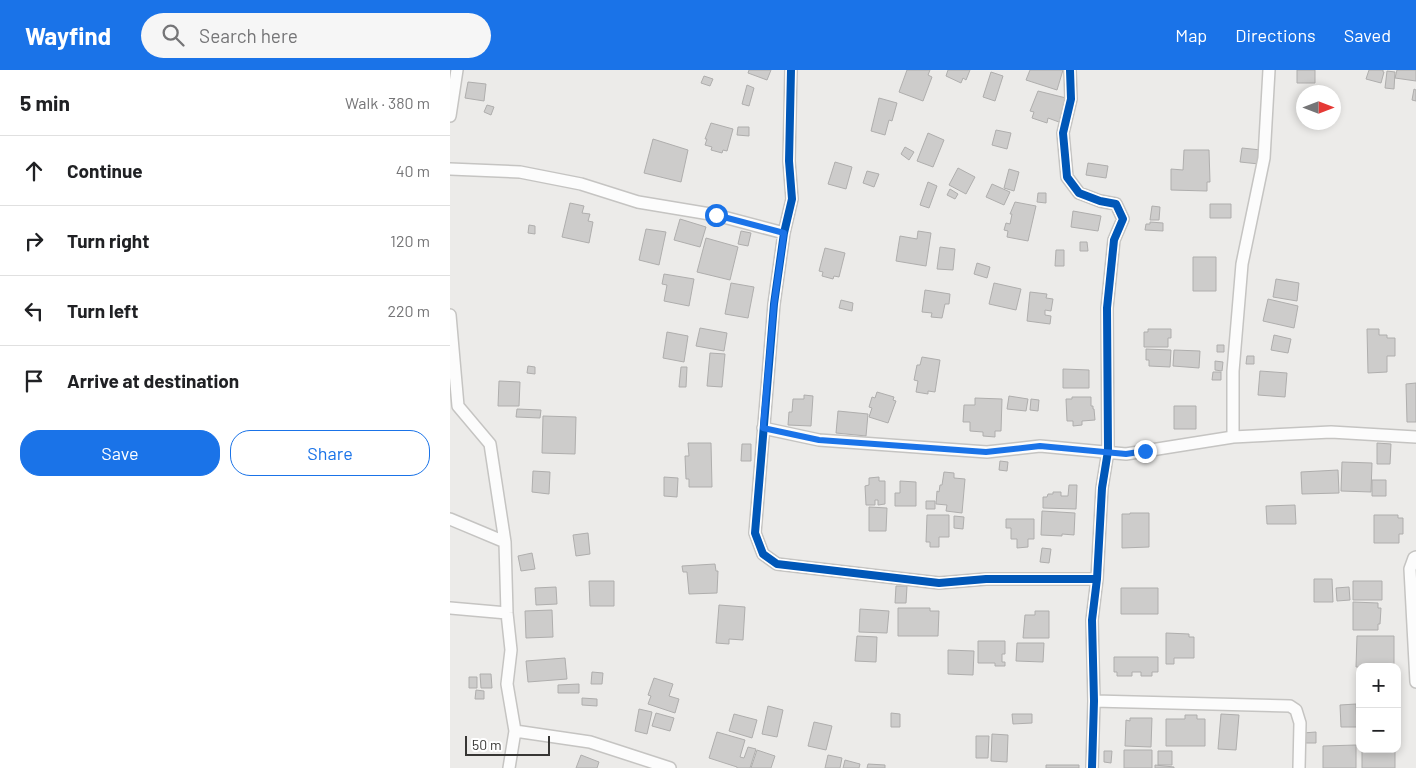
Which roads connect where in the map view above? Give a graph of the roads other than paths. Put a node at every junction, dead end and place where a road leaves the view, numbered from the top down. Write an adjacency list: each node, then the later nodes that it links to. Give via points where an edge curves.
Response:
1 (457, 70): 5 (street)
2 (791, 70): 7 (street, via 789,162 792,199)
3 (1070, 70): 13 (street, via 1072,99 1063,134 1067,177 1079,193 1116,204 1123,219 1114,240 1107,308)
4 (1269, 70): 11 (street, via 1264,158 1242,264 1233,372)
5 (450, 116)
6 (450, 169): 7 (street, via 520,172 581,184 638,202 716,215)
7 (784, 233): 10 (street)
8 (450, 315): 9 (street)
9 (454, 406): 15 (street, via 490,444)
10 (763, 428): 13 (street, via 819,440 986,452 1040,446); 17 (street, via 755,533 763,554 777,564 939,583 986,579)
11 (1233, 437): 12 (street, via 1331,432); 13 (street, via 1126,454)
12 (1416, 437)
13 (1108, 451): 17 (street, via 1102,488)
14 (450, 519): 15 (street)
15 (505, 542): 19 (street)
16 (1416, 557): 20 (street, via 1410,569 1410,589)
17 (1097, 579): 21 (street, via 1092,620)
18 (450, 608): 19 (street)
19 (506, 613): 22 (street, via 511,650 507,684)
20 (1416, 682)
21 (1094, 701): 25 (street); 26 (street, via 1290,706 1296,710 1300,723)
22 (515, 731): 23 (street); 24 (street, via 590,742)
23 (509, 768)
24 (670, 768)
25 (1092, 768)
26 (1299, 768)

